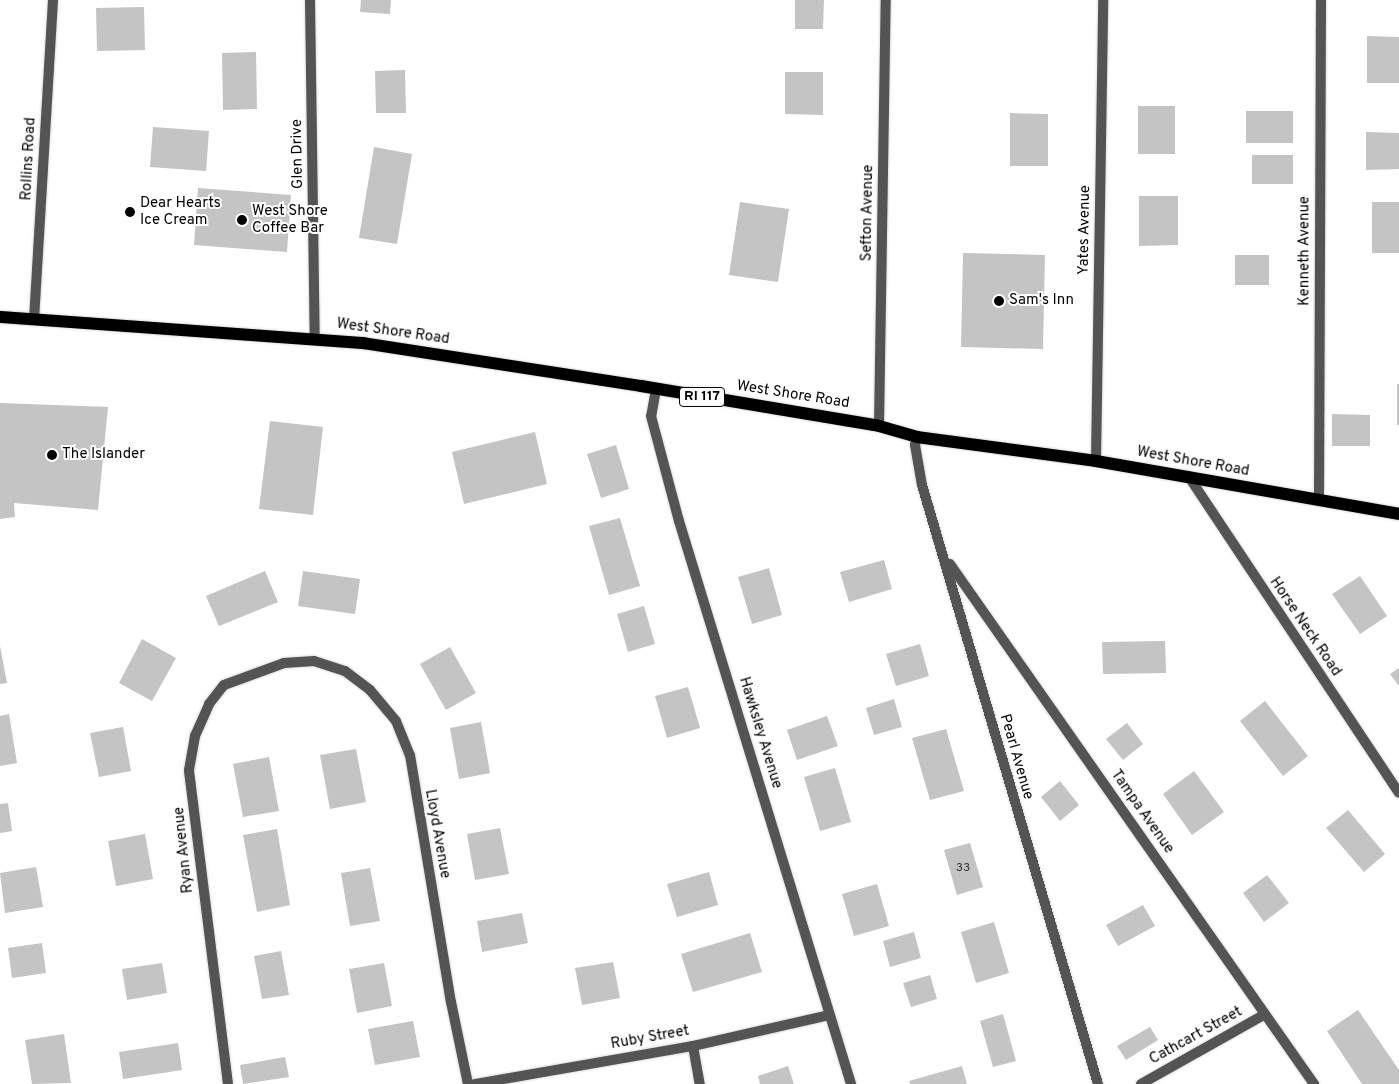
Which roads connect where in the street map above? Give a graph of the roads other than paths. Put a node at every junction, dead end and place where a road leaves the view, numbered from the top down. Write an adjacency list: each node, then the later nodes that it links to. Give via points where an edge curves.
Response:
1 (53, 0): 7 (street, Rollins Road)
2 (310, 0): 8 (street, Glen Drive)
3 (886, 0): 10 (street, Sefton Avenue)
4 (1103, 0): 12 (street, Yates Avenue)
5 (1321, 0): 14 (street, Kenneth Avenue)
6 (0, 317): 7 (main road, West Shore Road / RI 117)
7 (34, 320): 8 (main road, West Shore Road / RI 117)
8 (315, 338): 9 (main road, West Shore Road / RI 117)
9 (656, 389): 10 (main road, West Shore Road / RI 117); 20 (street, Hawksley Avenue, via 651,416 679,521)
10 (879, 426): 11 (main road, West Shore Road / RI 117)
11 (918, 437): 12 (main road, West Shore Road / RI 117); 16 (street, Pearl Avenue, via 915,445 922,485)
12 (1096, 462): 13 (main road, West Shore Road / RI 117)
13 (1189, 477): 14 (main road, West Shore Road / RI 117); 18 (street, Horse Neck Road)
14 (1319, 501): 15 (main road, West Shore Road / RI 117)
15 (1399, 514)
16 (945, 557): 19 (street, Tampa Avenue); 27 (street, Pearl Avenue, via 1015,810)
17 (286, 663): 22 (street, Ryan Avenue, via 224,685 209,704 195,736 189,770); 23 (street, Lloyd Avenue, via 314,661 345,672 370,690 396,721 410,755 451,1002)
18 (1399, 793)
19 (1265, 1014): 28 (street, Cathcart Street); 29 (street, Tampa Avenue)
20 (830, 1015): 21 (street, Ruby Street); 26 (street, Hawksley Avenue)
21 (693, 1046): 24 (street, Ruby Street); 25 (street)
22 (228, 1084)
23 (468, 1084)
24 (475, 1084)
25 (700, 1084)
26 (851, 1084)
27 (1098, 1084)
28 (1141, 1084)
29 (1314, 1084)

